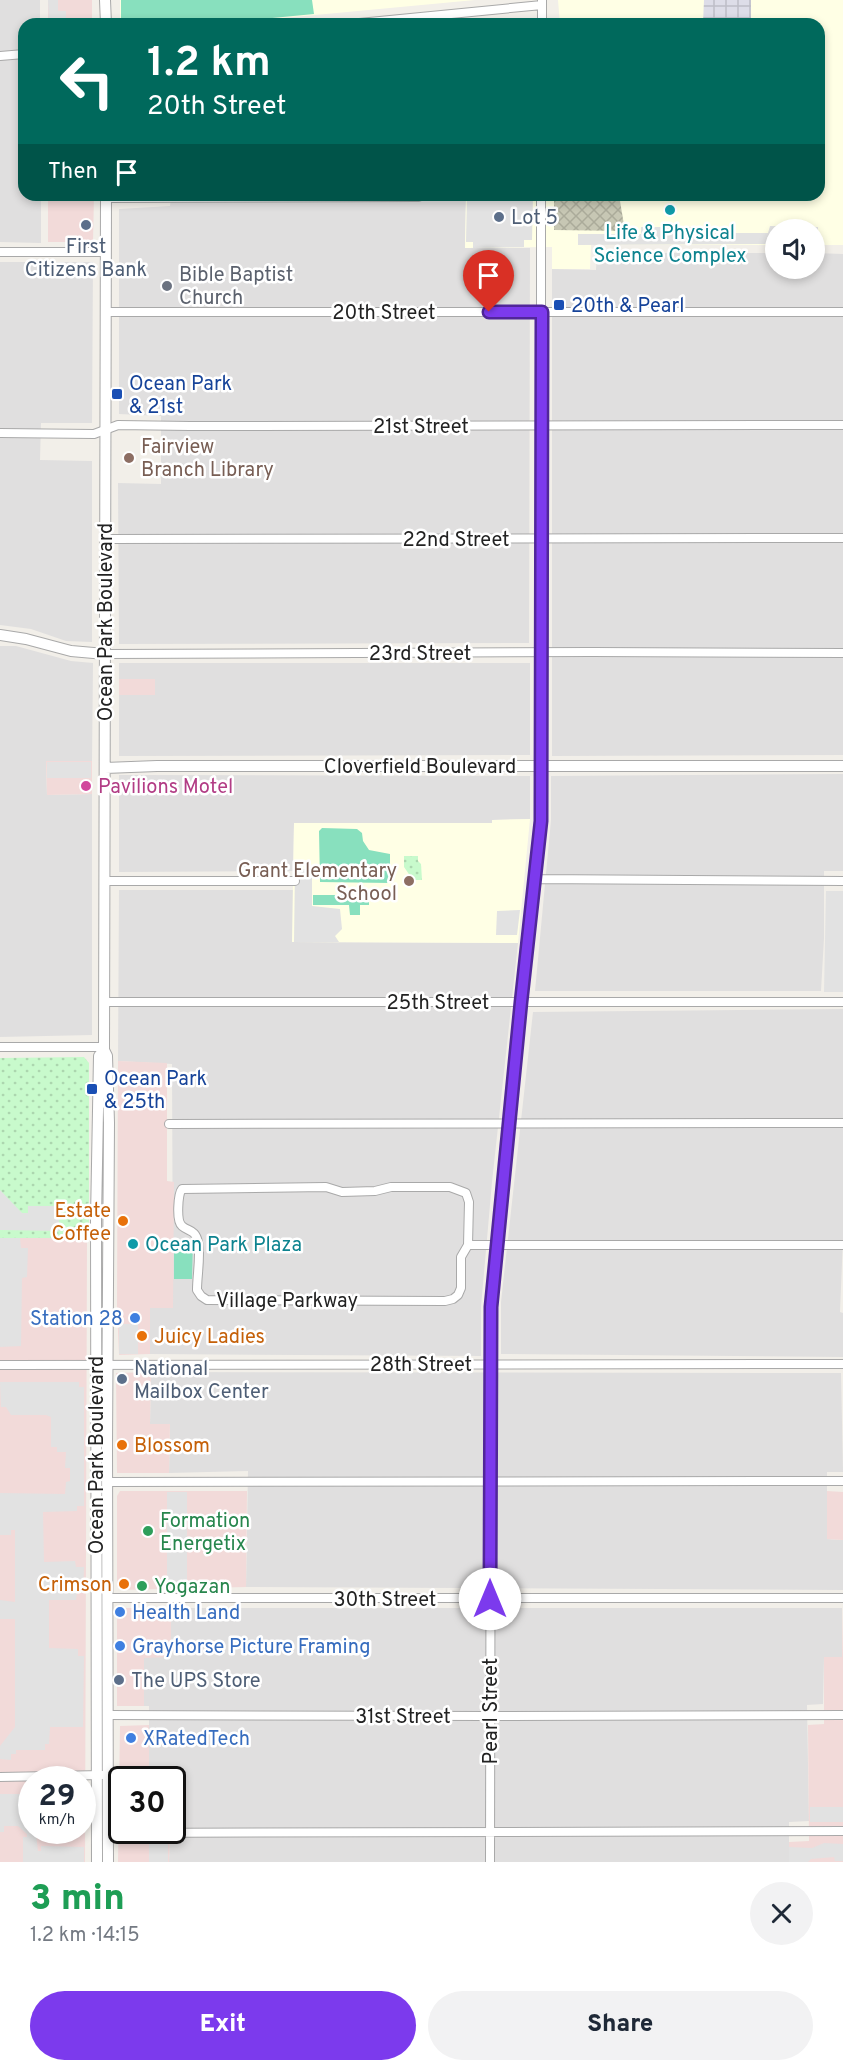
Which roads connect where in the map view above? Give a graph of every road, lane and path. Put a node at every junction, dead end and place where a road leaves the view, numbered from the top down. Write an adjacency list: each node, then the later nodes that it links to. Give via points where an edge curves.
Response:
1 (105, 0): 3 (street)
2 (542, 3): 4 (street)
3 (106, 18)
4 (444, 18)
5 (18, 54): 6 (street)
6 (0, 56)
7 (106, 201): 10 (street, Ocean Park Boulevard)
8 (541, 201): 12 (street, Pearl Street)
9 (0, 252): 10 (street)
10 (106, 252): 11 (street, Ocean Park Boulevard)
11 (106, 312): 12 (street, 20th Street); 16 (street, Ocean Park Boulevard)
12 (542, 312): 13 (street, 20th Street); 14 (street, Pearl Street)
13 (843, 312)
14 (542, 425): 15 (street, 21st Street); 16 (street, 21st Street, via 118,425); 18 (street, Pearl Street)
15 (843, 425)
16 (107, 429): 17 (street, 21st Street, via 90,434); 20 (street, Ocean Park Boulevard)
17 (0, 434)
18 (541, 538): 19 (street, 22nd Street); 20 (street, 22nd Street); 22 (street, Pearl Street)
19 (843, 538)
20 (105, 539): 24 (street, Ocean Park Boulevard)
21 (0, 635): 24 (street, 23rd Street, via 71,651)
22 (541, 653): 23 (street, 23rd Street); 24 (street, 23rd Street); 25 (street, Pearl Street)
23 (843, 653)
24 (105, 654): 27 (street, Ocean Park Boulevard)
25 (541, 766): 26 (street, Cloverfield Boulevard); 27 (street, Cloverfield Boulevard); 28 (street, Pearl Street, via 541,821)
26 (843, 766)
27 (105, 768): 29 (street, Ocean Park Boulevard)
28 (534, 879): 31 (street); 33 (street, Pearl Street)
29 (105, 881): 30 (street); 32 (street, Ocean Park Boulevard)
30 (295, 881)
31 (843, 881)
32 (105, 1002): 33 (street, 25th Street); 36 (street, Ocean Park Boulevard)
33 (521, 1002): 34 (street, 25th Street); 37 (street, Pearl Street)
34 (843, 1002)
35 (0, 1047): 36 (street)
36 (104, 1048): 46 (street, Ocean Park Boulevard, via 109,1124)
37 (509, 1123): 38 (street); 39 (street); 42 (street, Pearl Street)
38 (843, 1123)
39 (170, 1124)
40 (468, 1245): 40 (street, Village Parkway, via 466,1193 450,1187 342,1192 326,1187 188,1188 179,1194 179,1221 191,1229 198,1242 197,1290 207,1300 453,1299 461,1288 461,1257); 42 (street)
41 (843, 1245): 42 (street)
42 (497, 1246): 43 (street, Pearl Street)
43 (490, 1364): 44 (street, 28th Street); 46 (street, 28th Street); 49 (street, Pearl Street)
44 (843, 1364)
45 (0, 1365): 46 (street, 28th Street)
46 (102, 1365): 48 (street, Ocean Park Boulevard); 56 (street, Ocean Park Boulevard)
47 (843, 1481): 49 (street)
48 (107, 1482): 49 (street); 50 (street, Ocean Park Boulevard)
49 (490, 1482): 52 (street, Pearl Street)
50 (107, 1598): 52 (street, 30th Street); 53 (street, Ocean Park Boulevard)
51 (843, 1598): 52 (street, 30th Street)
52 (490, 1599): 55 (street, Pearl Street)
53 (107, 1715): 55 (street, 31st Street); 56 (street, Ocean Park Boulevard)
54 (843, 1715): 55 (street, 31st Street)
55 (490, 1716): 61 (street, Pearl Street)
56 (103, 1775): 57 (street); 59 (street, Ocean Park Boulevard); 63 (street, Ocean Park Boulevard)
57 (0, 1777)
58 (843, 1831): 61 (street)
59 (108, 1833)
60 (186, 1833): 61 (street)
61 (490, 1833): 65 (street, Pearl Street)
62 (108, 1844): 64 (street, Ocean Park Boulevard)
63 (97, 1862)
64 (108, 1862)
65 (490, 1862)

